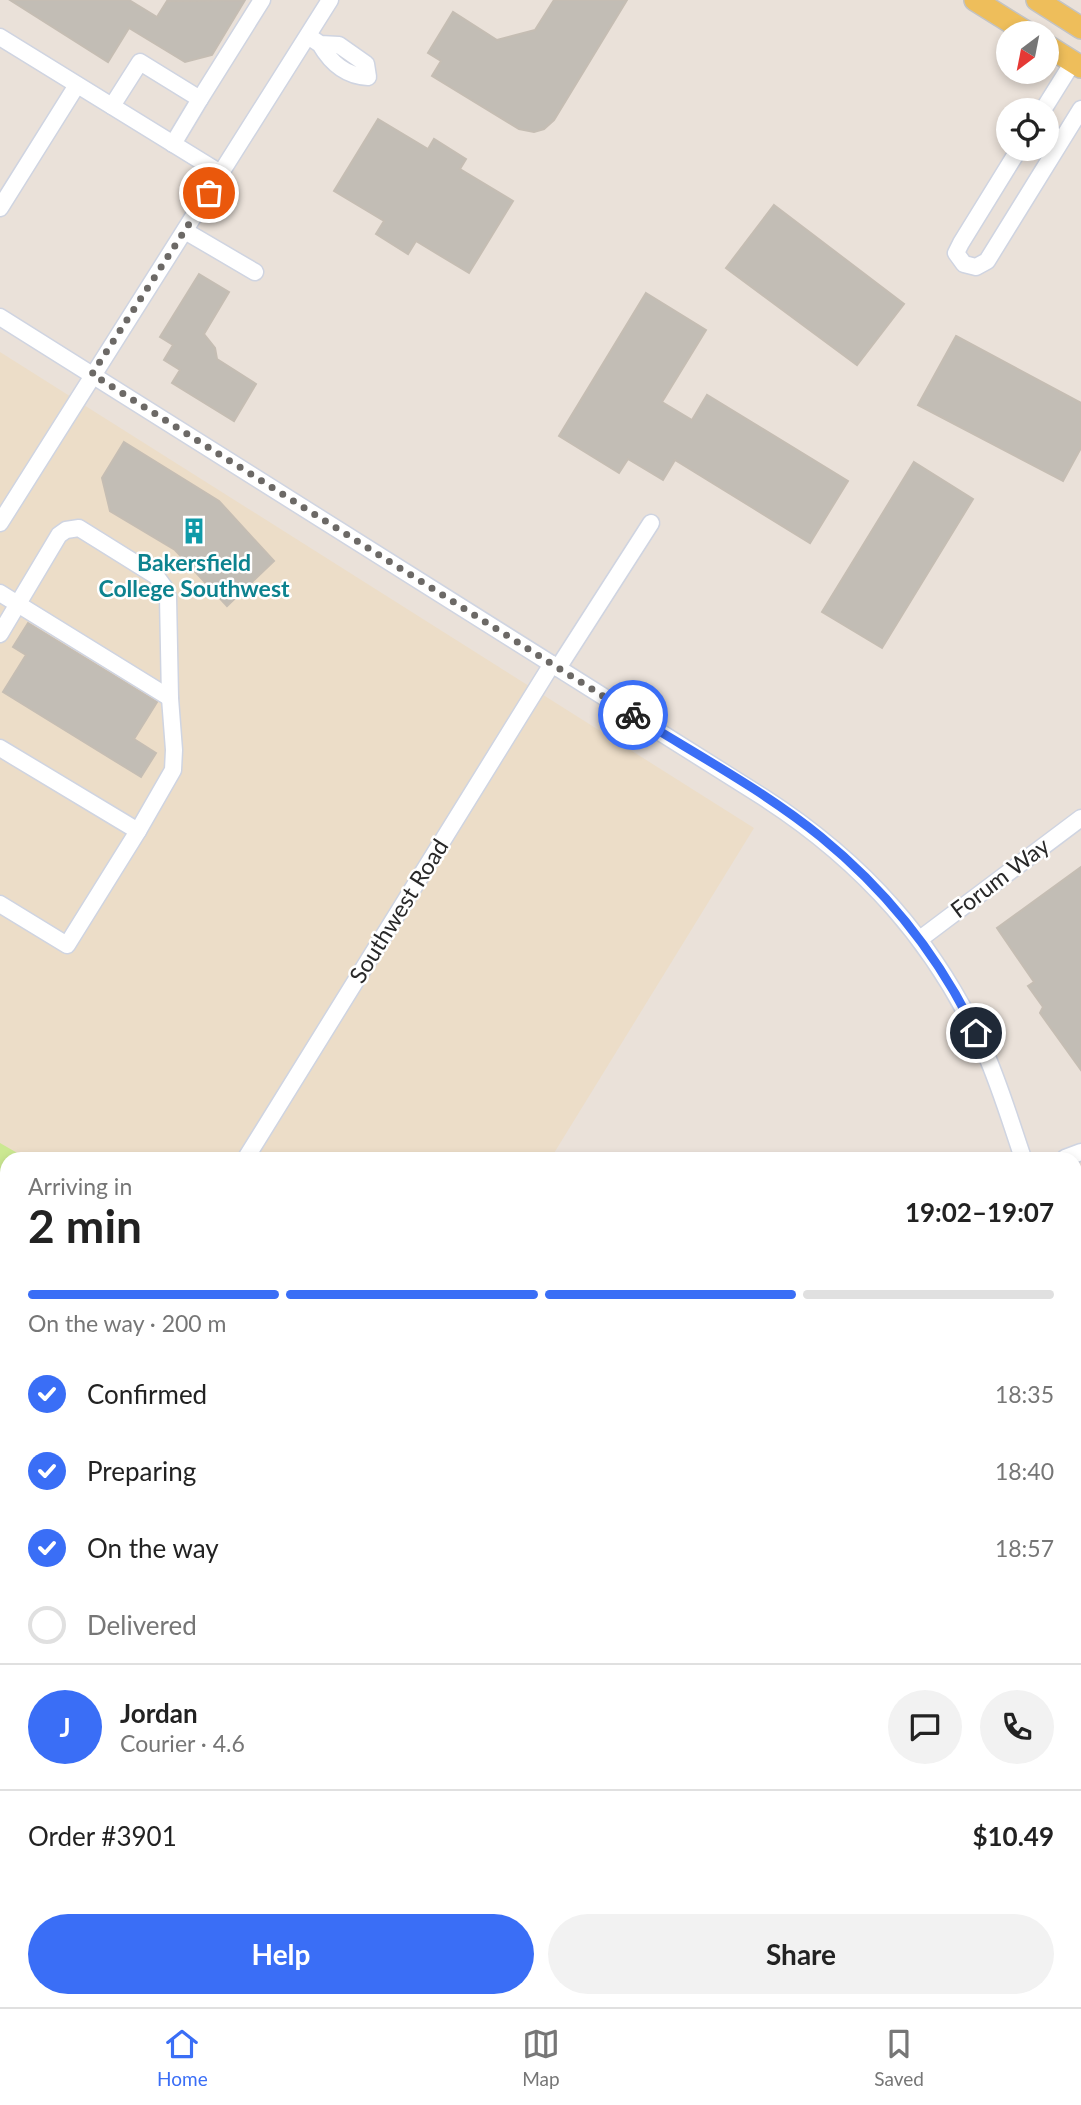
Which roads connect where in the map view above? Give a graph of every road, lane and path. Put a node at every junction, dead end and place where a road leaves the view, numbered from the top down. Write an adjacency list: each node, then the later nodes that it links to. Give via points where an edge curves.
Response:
1 (262, 0): 14 (street)
2 (330, 0): 8 (street)
3 (975, 0): 5 (main road)
4 (1037, 0): 6 (main road)
5 (1009, 21)
6 (1081, 28)
7 (0, 37): 12 (street)
8 (314, 40): 11 (street, via 329,60 355,76); 21 (street)
9 (1059, 53): 10 (main road)
10 (1077, 64): 13 (street)
11 (370, 78)
12 (77, 85): 15 (street); 22 (street)
13 (1052, 98)
14 (200, 99): 15 (street, via 140,62); 17 (street)
15 (112, 106): 17 (street)
16 (1081, 109): 18 (street)
17 (173, 144): 21 (street)
18 (1059, 145)
19 (1012, 161): 20 (street, via 956,253 964,264 976,267 987,261)
20 (1049, 161)
21 (222, 174): 23 (street)
22 (0, 208)
23 (185, 231): 24 (street); 26 (street)
24 (256, 272)
25 (0, 317): 26 (street)
26 (92, 374): 27 (street); 32 (street)
27 (0, 523)
28 (651, 523): 32 (street, Southwest Road)
29 (0, 593): 30 (street)
30 (18, 604): 31 (street); 33 (street); 33 (street, via 59,535 79,528 102,542 156,576 164,587)
31 (0, 634)
32 (555, 666): 38 (street, via 820,836 865,876); 39 (street, Southwest Road)
33 (170, 698): 36 (street, via 173,770)
34 (0, 748): 36 (street)
35 (1078, 827): 38 (street, Forum Way)
36 (138, 831): 37 (street, via 68,945)
37 (0, 904)
38 (920, 939): 40 (street, via 976,1033)
39 (250, 1152)
40 (1021, 1152)

